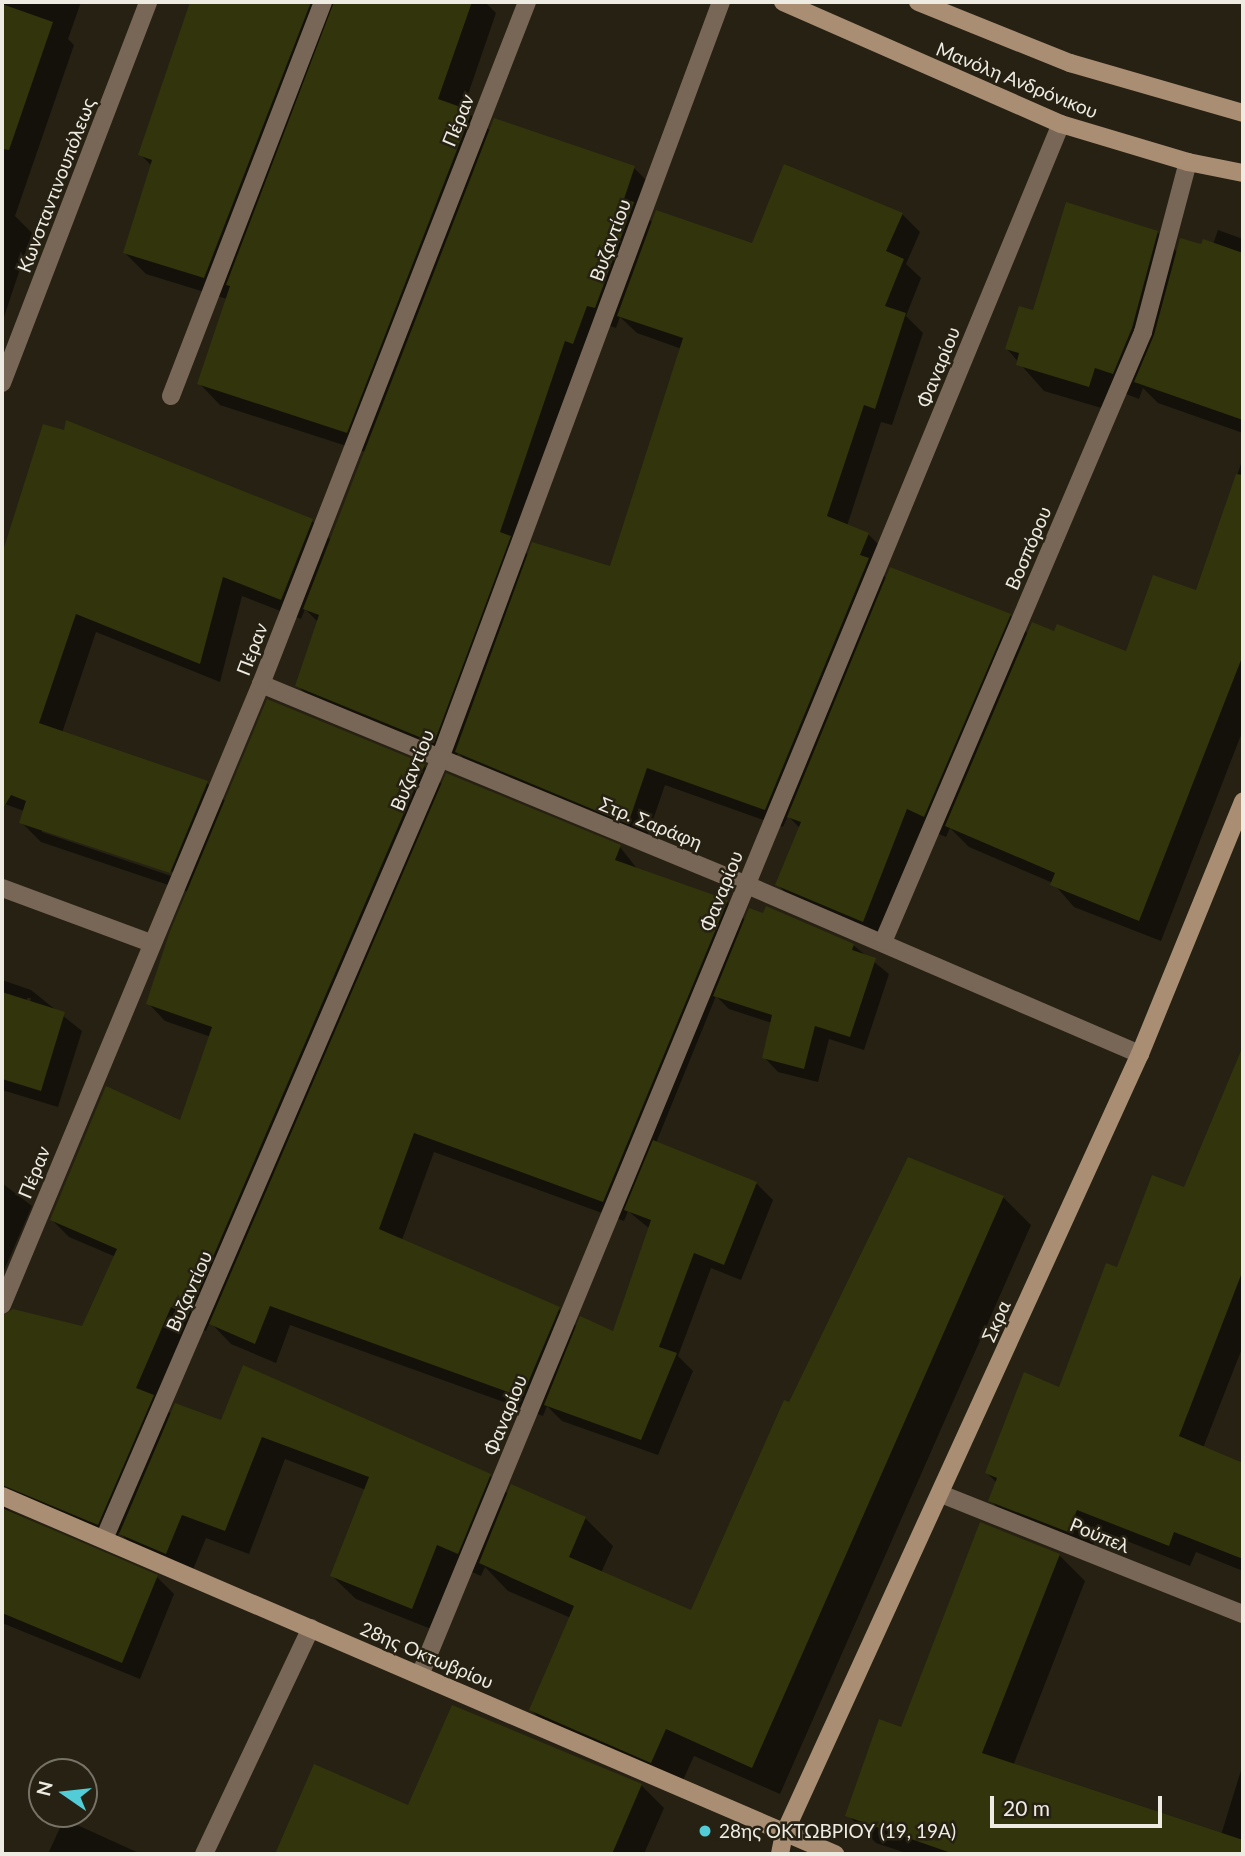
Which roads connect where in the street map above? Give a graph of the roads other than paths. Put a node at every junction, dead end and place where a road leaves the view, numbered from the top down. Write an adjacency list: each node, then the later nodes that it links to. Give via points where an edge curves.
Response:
1 (148, 2): 11 (street, Κωνσταντινουπόλεως)
2 (323, 2): 12 (street)
3 (527, 2): 13 (street, Πέραν)
4 (721, 2): 14 (street, Βυζαντίου)
5 (783, 2): 8 (street, Μανόλη Ανδρόνικου)
6 (918, 2): 7 (street, Μανόλη Ανδρόνικου, via 1070,63)
7 (1243, 113)
8 (1061, 124): 9 (street, Μανόλη Ανδρόνικου); 16 (street, Φαναρίου)
9 (1188, 162): 10 (street, Μανόλη Ανδρόνικου); 18 (street, Βοσπόρου, via 1143,332)
10 (1243, 173)
11 (2, 383)
12 (171, 396)
13 (261, 684): 14 (street, Στρ. Σαράφη); 19 (street, Πέραν)
14 (439, 761): 16 (street, Στρ. Σαράφη); 24 (street, Βυζαντίου)
15 (1243, 801): 20 (street, Σκρα)
16 (747, 885): 18 (street, Στρ. Σαράφη); 27 (street, Φαναρίου)
17 (2, 888): 19 (street)
18 (883, 942): 20 (street, Στρ. Σαράφη)
19 (151, 943): 21 (street, Πέραν)
20 (1140, 1054): 22 (street, Σκρα)
21 (2, 1305)
22 (941, 1494): 25 (street, Ρούπελ); 28 (street, Σκρα)
23 (2, 1496): 24 (street, 28ης Οκτωβρίου)
24 (104, 1539): 26 (street, 28ης Οκτωβρίου)
25 (1243, 1614)
26 (311, 1628): 27 (street, 28ης Οκτωβρίου); 29 (street)
27 (420, 1675): 28 (street, 28ης Οκτωβρίου)
28 (784, 1834): 30 (street, Σκρα); 31 (street, 28ης Οκτωβρίου)
29 (204, 1854)
30 (780, 1854)
31 (835, 1854)

